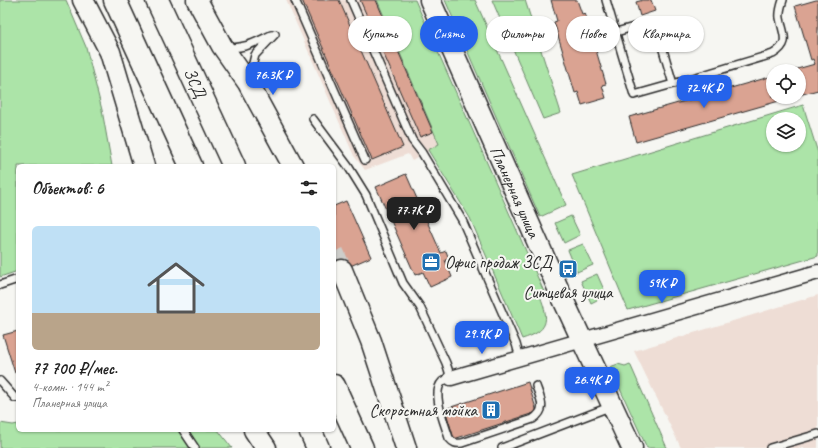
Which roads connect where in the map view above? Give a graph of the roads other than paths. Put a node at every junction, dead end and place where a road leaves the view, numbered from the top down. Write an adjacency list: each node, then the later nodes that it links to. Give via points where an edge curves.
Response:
1 (83, 0): 18 (main road, via 110,52)
2 (115, 0): 19 (highway)
3 (157, 0): 20 (highway, ЗСД)
4 (198, 0): 12 (main road)
5 (295, 0): 17 (lane)
6 (351, 0): 27 (lane, via 412,140 462,220)
7 (430, 0): 26 (main road, Планерная улица)
8 (606, 0): 10 (lane)
9 (783, 0): 15 (lane, via 780,17 785,33 781,49 773,54)
10 (611, 16)
11 (620, 31): 15 (lane, via 641,25 652,26 659,36)
12 (222, 46): 14 (main road); 14 (lane, via 248,46 275,34 255,56)
13 (620, 46): 15 (lane, via 634,96)
14 (248, 83): 21 (main road)
15 (673, 84)
16 (313, 119): 28 (lane, via 366,195 403,283 420,307)
17 (365, 160)
18 (143, 164)
19 (190, 164)
20 (233, 164)
21 (292, 164)
22 (342, 270): 42 (main road, via 371,341)
23 (818, 272): 26 (street)
24 (16, 280): 25 (lane)
25 (0, 285)
26 (582, 340): 27 (street); 33 (main road, Планерная улица)
27 (520, 358): 28 (street)
28 (451, 378): 30 (lane, via 442,382 437,399 449,438 457,444 533,419 542,409)
29 (0, 381): 32 (lane)
30 (536, 386)
31 (336, 390): 41 (highway)
32 (16, 398)
33 (612, 406): 43 (lane); 44 (main road, Планерная улица)
34 (184, 432): 38 (lane)
35 (255, 432): 39 (main road)
36 (311, 432): 40 (highway)
37 (818, 434): 45 (lane)
38 (195, 448)
39 (266, 448)
40 (318, 448)
41 (362, 448)
42 (406, 448)
43 (502, 448)
44 (632, 448)
45 (770, 448)

